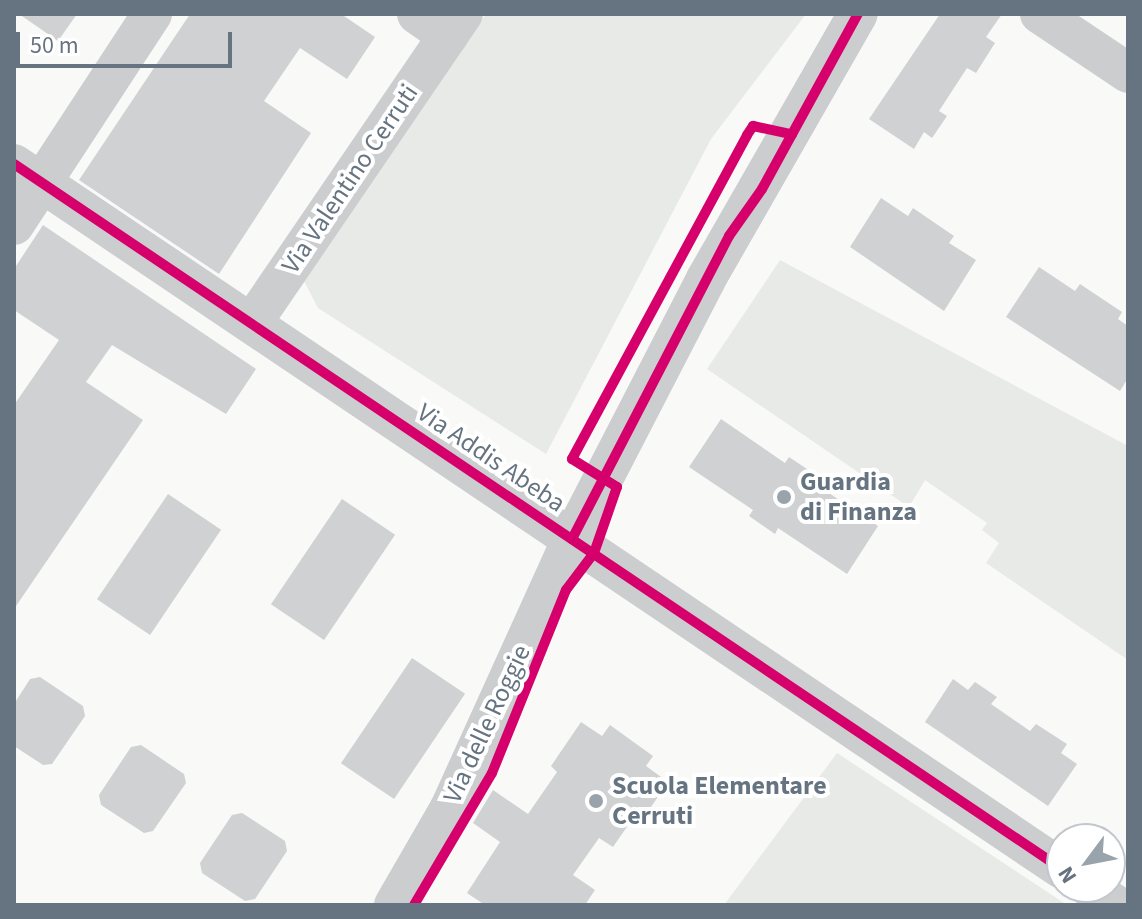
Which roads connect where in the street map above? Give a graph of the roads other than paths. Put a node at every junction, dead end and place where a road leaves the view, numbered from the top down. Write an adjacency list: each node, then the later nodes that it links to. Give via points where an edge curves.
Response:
1 (152, 14): 6 (street)
2 (858, 14): 9 (street, Via delle Roggie, via 762,189 729,236)
3 (1040, 14): 5 (street)
4 (443, 21): 8 (street, Via Valentino Cerruti)
5 (1128, 73)
6 (28, 173): 7 (street); 8 (street, Via Addis Abeba)
7 (14, 225)
8 (252, 323): 9 (street, Via Addis Abeba)
9 (572, 539): 10 (street, Via Addis Abeba); 11 (street, Via delle Roggie, via 450,808)
10 (1046, 858)
11 (394, 905)

